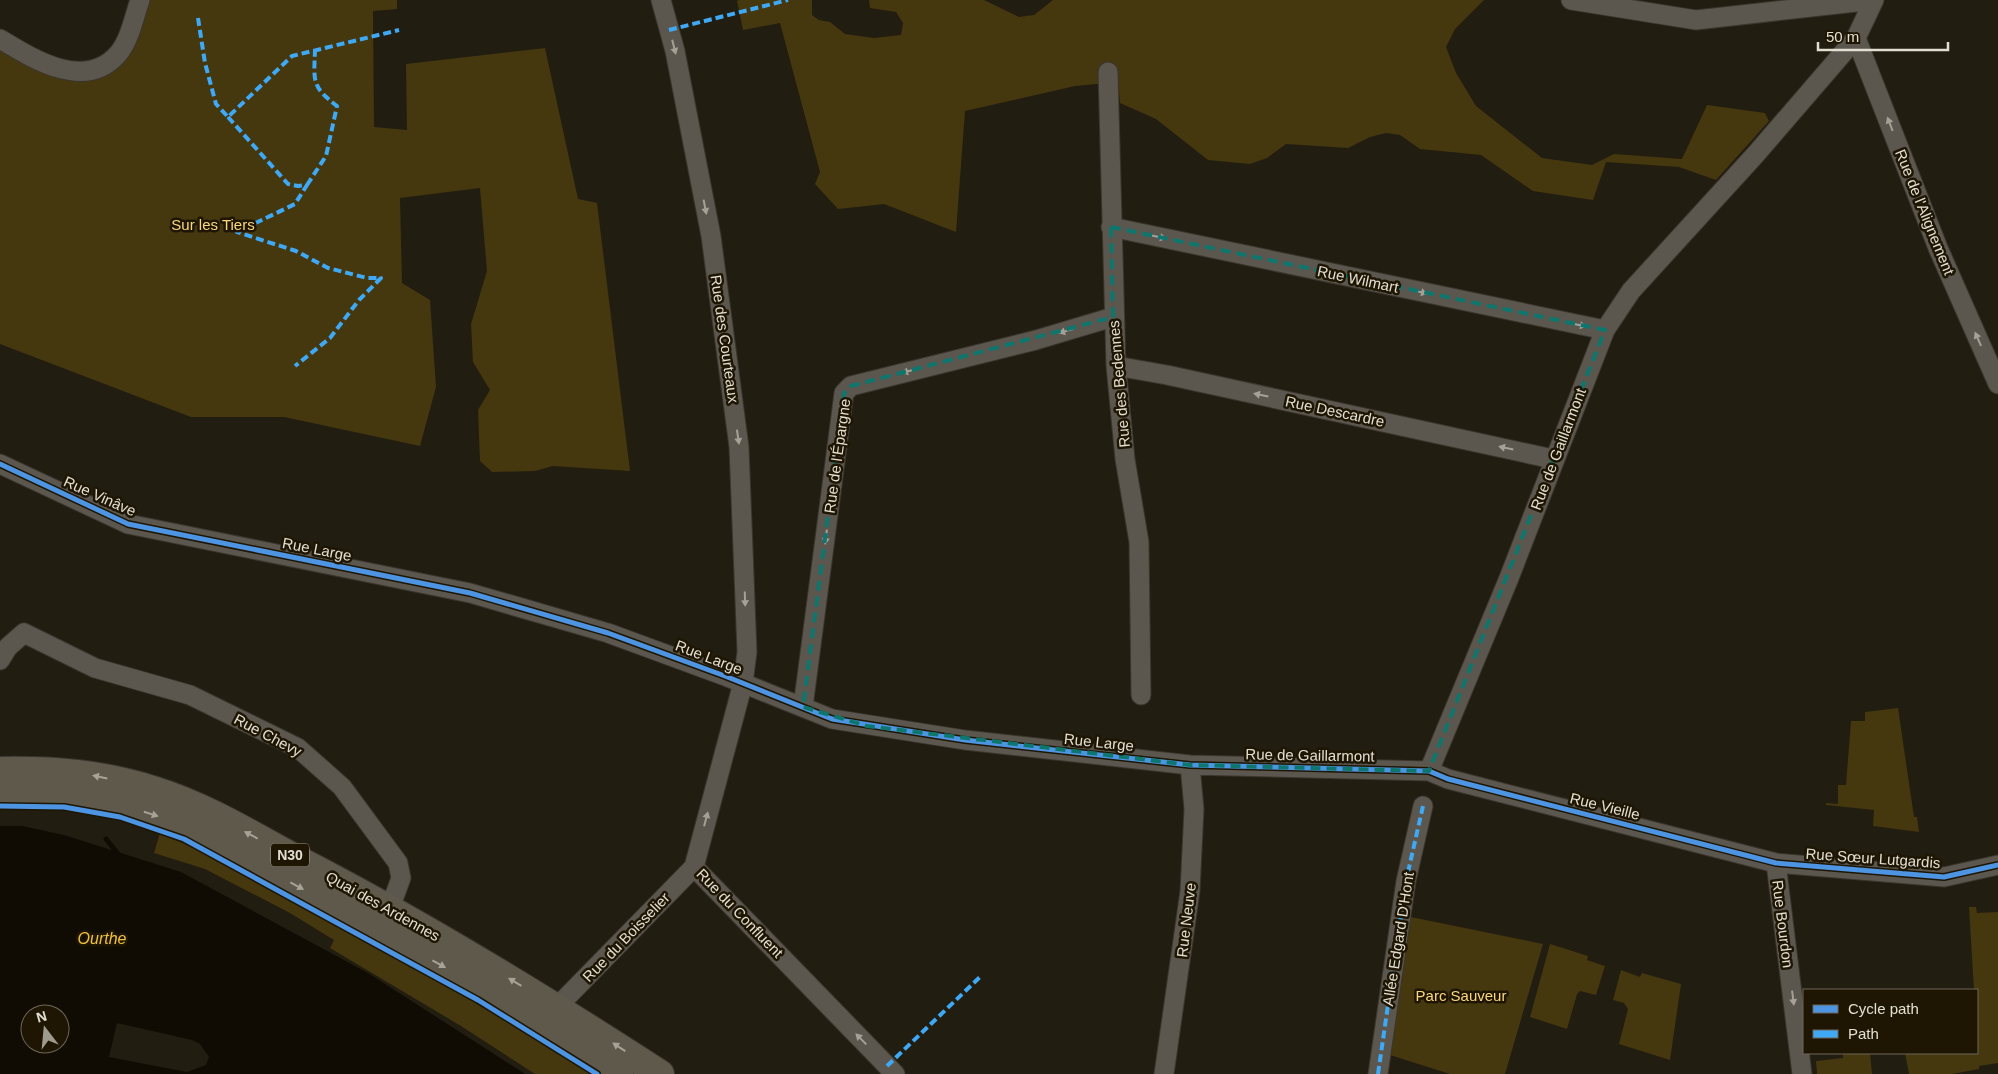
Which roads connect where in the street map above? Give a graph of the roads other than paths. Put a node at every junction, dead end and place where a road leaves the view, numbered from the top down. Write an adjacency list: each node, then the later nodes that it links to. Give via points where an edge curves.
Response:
1 (140, 0): 6 (street, via 119,53 104,66 89,71 48,65)
2 (661, 0): 17 (street, Rue des Courteaux, one-way to 17, via 675,51 711,236 739,447 747,652)
3 (1571, 0): 4 (street, via 1696,20)
4 (1874, 0): 5 (street, Rue de Gaillarmont)
5 (1856, 38): 10 (street, Rue de Gaillarmont, via 1631,291); 12 (street, Rue de l'Alignement, one-way to 5, via 1938,248)
6 (0, 39)
7 (1108, 72): 8 (street, Rue des Bedennes)
8 (1111, 227): 9 (street, Rue des Bedennes); 10 (street, Rue Wilmart, one-way to 10)
9 (1113, 317): 11 (street, Rue des Bedennes); 19 (street, Rue de l'Épargne, one-way to 19, via 1036,340 851,386 844,393)
10 (1605, 330): 13 (street, Rue de Gaillarmont)
11 (1116, 366): 13 (street, Rue Descardre, one-way to 11); 18 (street, Rue des Bedennes, via 1125,459 1140,542)
12 (1998, 384)
13 (1553, 459): 22 (street, Rue de Gaillarmont, via 1512,569)
14 (0, 464): 15 (street, Rue Vinâve, via 128,524)
15 (224, 544): 17 (street, Rue Large, via 470,593 608,633)
16 (0, 660): 28 (street, Rue Chevy, via 8,647 24,633 95,668 190,695 298,748 342,787 398,863 401,878)
17 (743, 683): 19 (street, Rue Large); 27 (street, Rue du Confluent, one-way to 17)
18 (1141, 695)
19 (803, 707): 20 (street, Rue Large, via 832,719 867,726)
20 (1190, 765): 22 (street, Rue de Gaillarmont); 33 (street, Rue Neuve, via 1194,809 1190,891)
21 (0, 771): 28 (main road, Quai des Ardennes / N30, one-way to 21, via 214,816 157,791 97,776 44,770)
22 (1429, 771): 25 (street, Rue Vieille)
23 (0, 795): 30 (main road, Quai des Ardennes / N30, one-way to 30, via 53,794 94,799 152,813 206,837 463,977)
24 (1423, 806): 34 (street, Allée Edgard D'Hont, via 1406,881)
25 (1776, 863): 26 (street, Rue Sœur Lutgardis, via 1944,877); 35 (street, Rue Bourdon, one-way to 35)
26 (1998, 865)
27 (694, 866): 29 (street, Rue du Boisselier); 32 (street, Rue du Confluent, one-way to 27)
28 (390, 908): 29 (main road, Quai des Ardennes / N30, one-way to 28)
29 (557, 1007): 31 (main road, Quai des Ardennes / N30, one-way to 29)
30 (619, 1074)
31 (660, 1074)
32 (895, 1074)
33 (1164, 1074)
34 (1378, 1074)
35 (1802, 1074)

